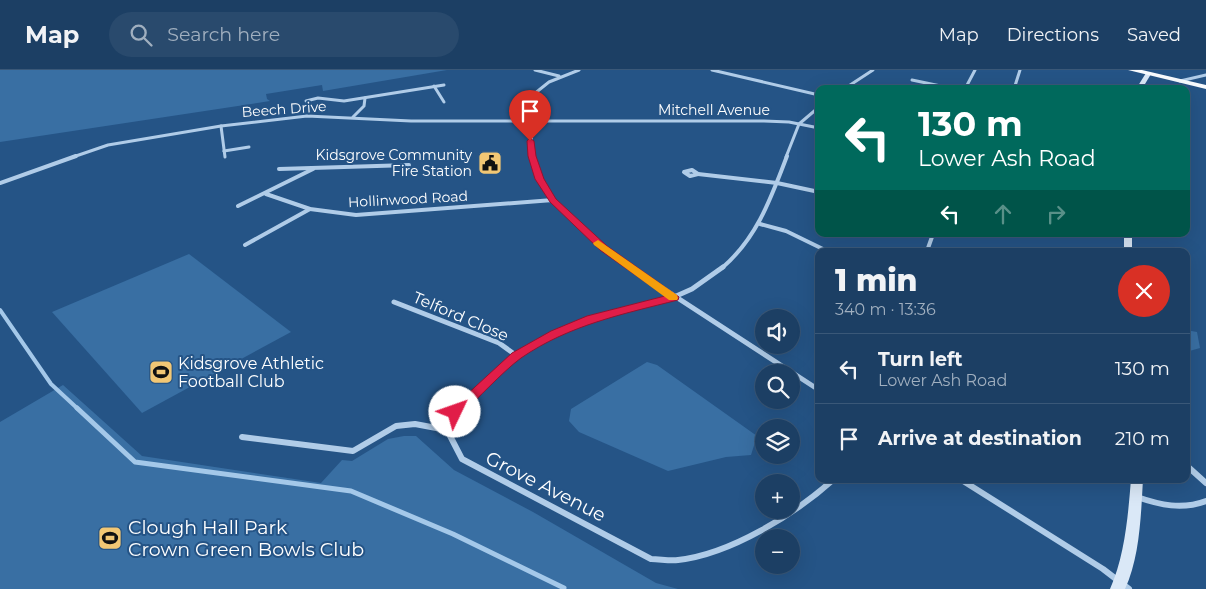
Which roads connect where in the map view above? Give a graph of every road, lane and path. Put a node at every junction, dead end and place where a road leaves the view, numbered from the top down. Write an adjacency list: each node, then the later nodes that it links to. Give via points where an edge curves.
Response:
1 (535, 70): 9 (street)
2 (579, 70): 9 (street)
3 (712, 70): 22 (street)
4 (873, 70): 14 (street)
5 (975, 70): 16 (street)
6 (1020, 70): 17 (street)
7 (1132, 70): 8 (highway)
8 (1148, 74): 12 (highway); 18 (main road)
9 (559, 76): 29 (street, via 534,94)
10 (1206, 76): 12 (street)
11 (912, 80): 15 (street)
12 (1180, 81): 20 (highway)
13 (444, 84): 19 (street)
14 (850, 85)
15 (936, 85)
16 (967, 85)
17 (1015, 85)
18 (1141, 85)
19 (434, 86): 23 (street); 26 (street)
20 (1206, 87)
21 (311, 93): 24 (street)
22 (815, 94)
23 (365, 98): 24 (street); 28 (street, via 364,106)
24 (314, 99): 25 (street)
25 (306, 101)
26 (444, 102)
27 (815, 110): 31 (street)
28 (353, 117): 29 (street, Beech Drive, via 411,122); 32 (street, Beech Drive, via 307,116)
29 (531, 122): 30 (street, Beech Drive); 45 (street, via 532,156 539,179)
30 (608, 122): 31 (street, Mitchell Avenue, via 764,120)
31 (799, 124): 33 (street, Mitchell Avenue); 41 (street)
32 (221, 126): 35 (street); 42 (street, Beech Drive, via 103,146)
33 (815, 127)
34 (249, 147): 35 (street)
35 (224, 152): 36 (street)
36 (225, 157)
37 (409, 164): 38 (street)
38 (315, 168): 39 (street); 44 (street)
39 (279, 169)
40 (698, 174): 41 (street)
41 (777, 182): 43 (street); 48 (street)
42 (0, 183)
43 (815, 191)
44 (266, 194): 46 (street); 47 (street, Hollinwood Road)
45 (553, 200): 47 (street, Hollinwood Road, via 356,215); 51 (street, via 603,248)
46 (238, 206)
47 (310, 209): 49 (street)
48 (760, 224): 50 (street, via 786,231); 51 (street, via 735,257 715,274)
49 (245, 245)
50 (821, 248)
51 (674, 297): 53 (street, via 591,318); 54 (street)
52 (394, 302): 53 (street, Telford Close, via 499,343)
53 (516, 356): 55 (street, via 455,412)
54 (815, 387)
55 (447, 430): 56 (street, via 415,424 396,426 353,451); 58 (street, Grove Avenue, via 462,459 652,559 679,560 707,554 798,507)
56 (242, 437)
57 (1190, 469): 61 (street)
58 (829, 483)
59 (966, 483): 64 (street)
60 (1136, 483): 62 (main road)
61 (1206, 483)
62 (1136, 497): 63 (street, via 1171,507 1198,506); 64 (main road)
63 (1206, 501)
64 (1122, 587)

